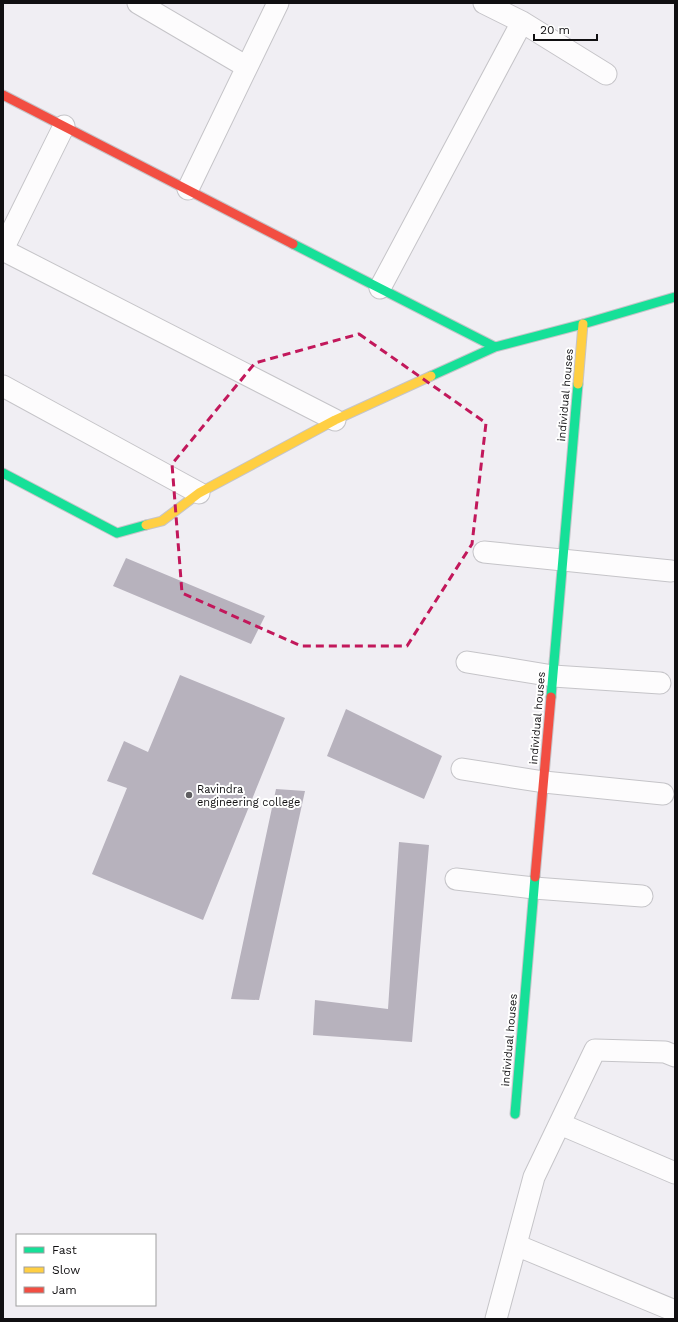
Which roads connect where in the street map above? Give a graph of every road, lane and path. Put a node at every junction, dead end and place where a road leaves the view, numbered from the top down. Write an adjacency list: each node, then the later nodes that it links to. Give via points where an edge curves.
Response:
1 (138, 3): 5 (street)
2 (278, 3): 5 (street)
3 (484, 3): 4 (street)
4 (522, 22): 6 (street); 11 (street)
5 (247, 67): 9 (street)
6 (606, 74)
7 (3, 95): 8 (street)
8 (64, 126): 9 (street); 10 (street)
9 (188, 189): 11 (street)
10 (3, 249): 16 (street)
11 (380, 288): 14 (street)
12 (675, 297): 13 (street)
13 (583, 324): 14 (street); 20 (street, individual houses)
14 (495, 347): 16 (street)
15 (3, 386): 18 (street)
16 (335, 420): 18 (street)
17 (3, 473): 18 (street, via 117,533 162,520)
18 (199, 493)
19 (484, 552): 20 (street)
20 (562, 560): 21 (street); 23 (street, individual houses)
21 (671, 571)
22 (466, 662): 23 (street)
23 (553, 676): 24 (street); 26 (street, individual houses)
24 (660, 683)
25 (462, 770): 26 (street)
26 (544, 782): 27 (street); 29 (street, individual houses)
27 (663, 794)
28 (456, 878): 29 (street)
29 (534, 888): 30 (street); 32 (street, individual houses)
30 (642, 896)
31 (675, 1056): 33 (street, via 665,1052 596,1050)
32 (515, 1114)
33 (560, 1124): 34 (street); 35 (street, via 534,1177)
34 (675, 1173)
35 (516, 1245): 36 (street); 37 (street)
36 (675, 1311)
37 (496, 1319)

